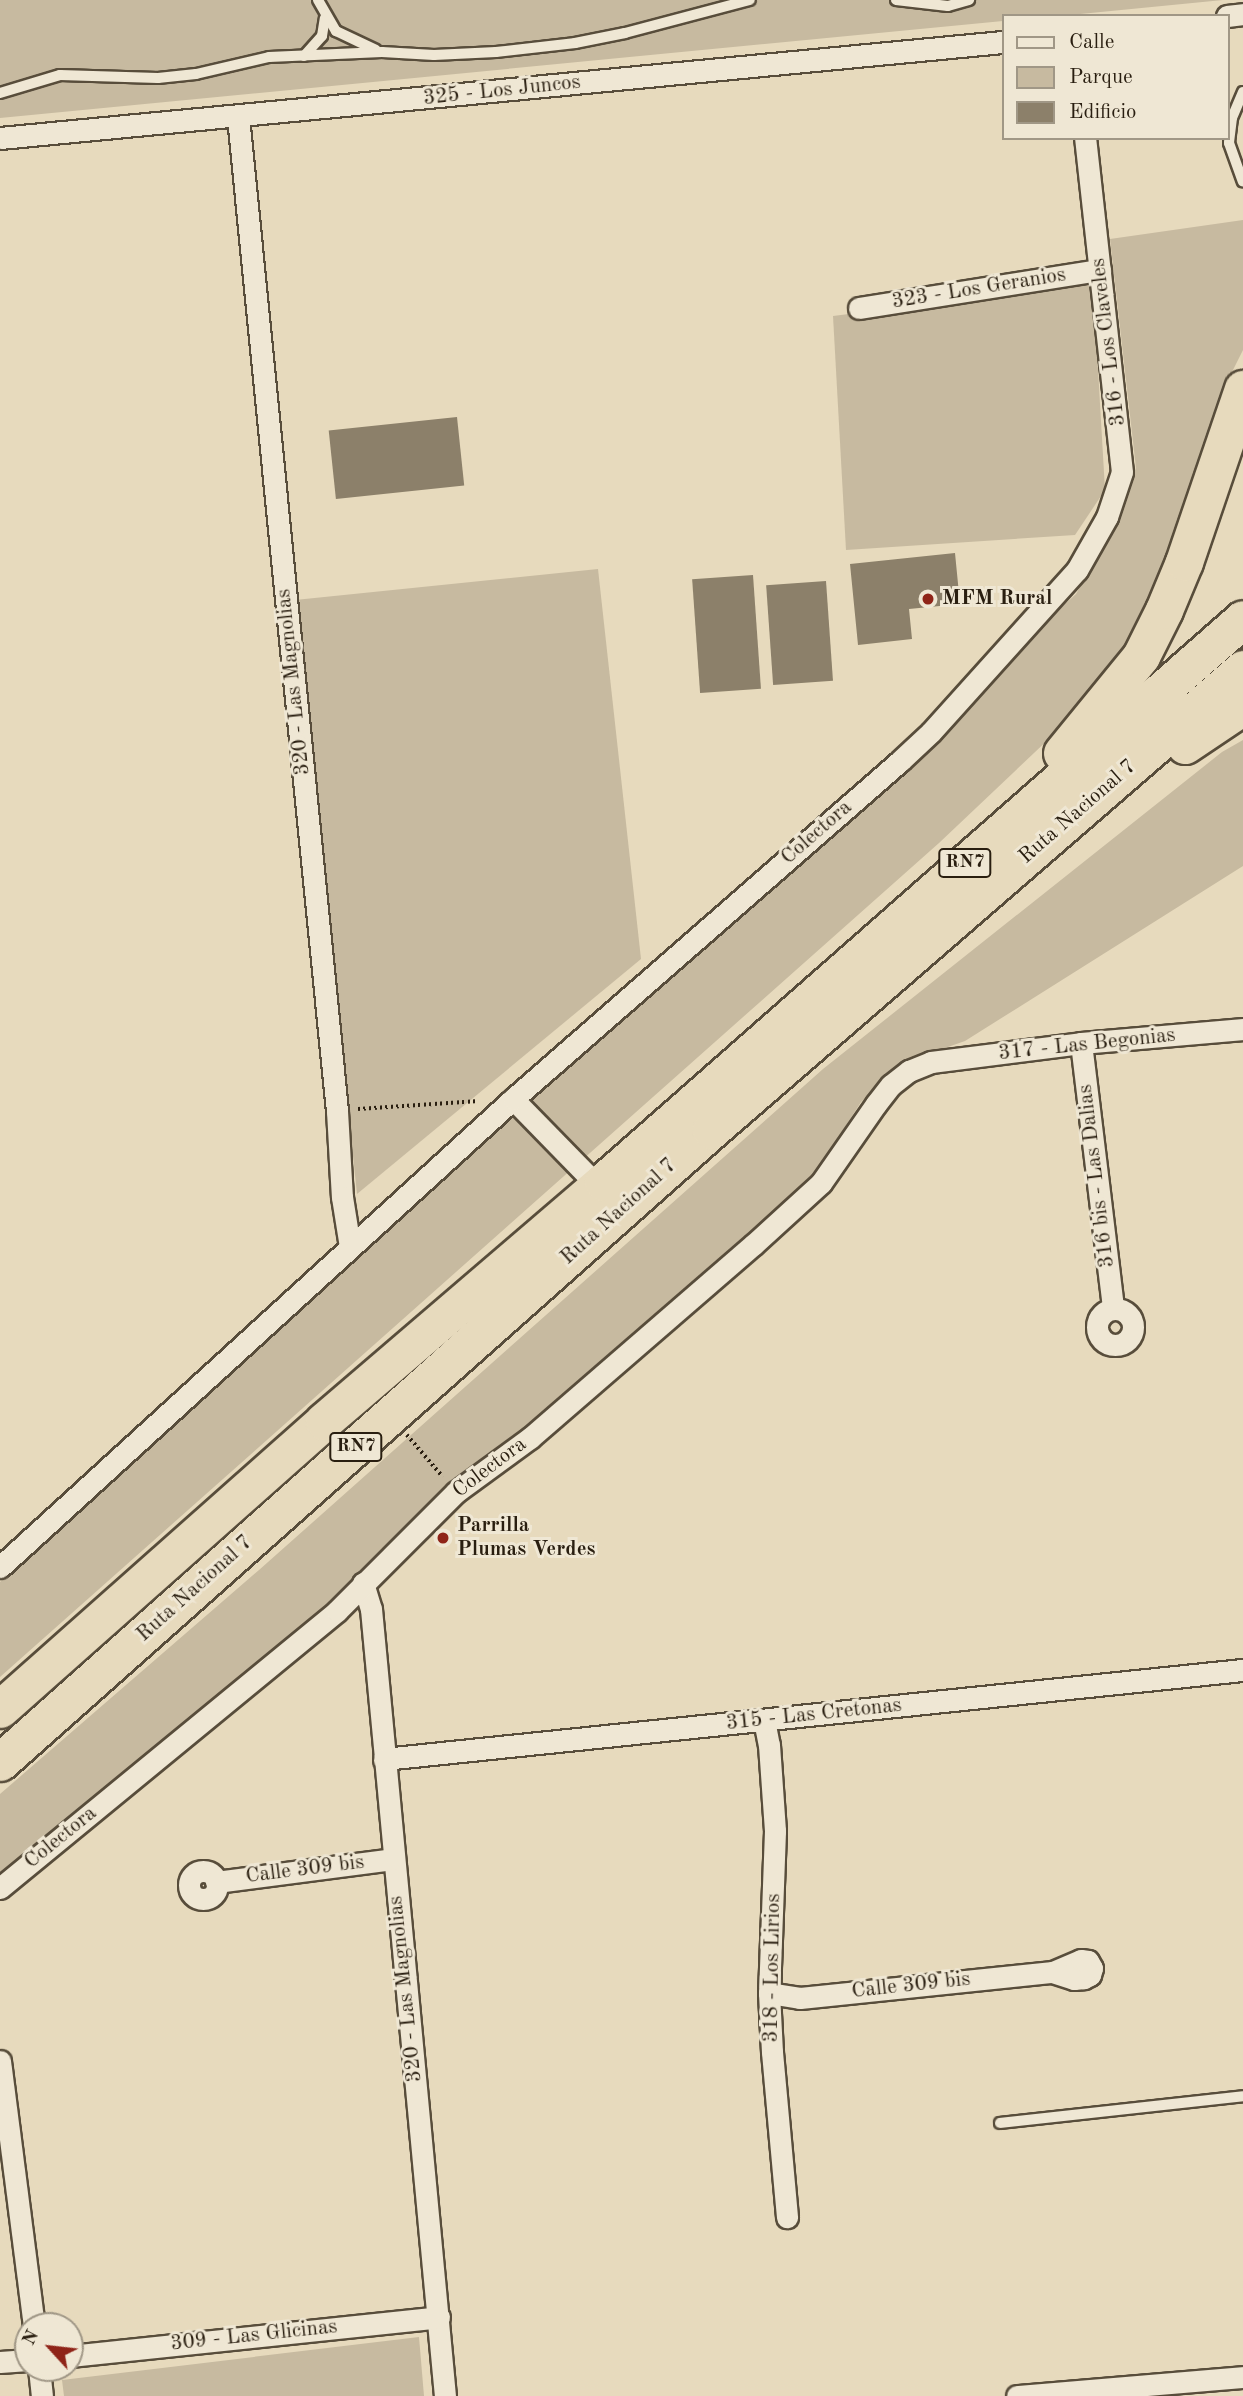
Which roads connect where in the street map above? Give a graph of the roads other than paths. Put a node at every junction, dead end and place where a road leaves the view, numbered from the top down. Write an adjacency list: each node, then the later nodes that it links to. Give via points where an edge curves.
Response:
1 (750, 0): 7 (lane, via 575,43 434,55)
2 (896, 0): 4 (lane)
3 (968, 0): 4 (lane, via 948,6)
4 (926, 3)
5 (320, 5): 7 (lane, via 336,31); 8 (lane, via 326,27)
6 (1002, 42): 11 (street, 325 - Los Juncos)
7 (382, 52): 8 (lane)
8 (304, 56): 10 (lane, via 269,57 158,78 60,75)
9 (1243, 92): 14 (lane, via 1232,118 1229,143)
10 (0, 93)
11 (237, 117): 12 (street, 325 - Los Juncos); 29 (street, 320 - Las Magnolias)
12 (0, 138)
13 (1086, 140): 15 (street, 316 - Los Claveles)
14 (1243, 182)
15 (1100, 270): 16 (street, 323 - Los Geranios); 18 (street, 316 - Los Claveles, via 1122,472 1117,495)
16 (859, 308)
17 (1243, 389): 23 (highway, via 1184,562 1141,656 1073,743)
18 (1095, 541): 27 (street, Colectora, via 1077,569 931,732)
19 (1243, 620): 23 (highway, Ruta Nacional 7 / RN7)
20 (1243, 668): 22 (highway, Ruta Nacional 7 / RN7)
21 (1243, 706): 22 (highway)
22 (1040, 845): 37 (highway, Ruta Nacional 7 / RN7, via 711,1130)
23 (964, 863): 28 (highway, Ruta Nacional 7 / RN7)
24 (1243, 1030): 25 (street, 317 - Las Begonias)
25 (1081, 1043): 26 (street, 317 - Las Begonias); 30 (street, 316 bis - Las Dalias)
26 (931, 1062): 32 (street, Colectora, via 891,1085 821,1183 530,1438 456,1492)
27 (513, 1099): 28 (street); 29 (street, Colectora)
28 (598, 1186): 34 (highway, Ruta Nacional 7 / RN7)
29 (350, 1247): 31 (street, Colectora)
30 (1113, 1308)
31 (0, 1567)
32 (363, 1583): 36 (street, 320 - Las Magnolias, via 372,1609); 40 (street, Colectora, via 337,1611)
33 (1243, 1671): 35 (street, 315 - Las Cretonas)
34 (0, 1709)
35 (764, 1720): 36 (street, 315 - Las Cretonas); 42 (street, 318 - Los Lirios, via 775,1831)
36 (384, 1759): 38 (street, 320 - Las Magnolias)
37 (0, 1762)
38 (393, 1859): 39 (street, Calle 309 bis); 48 (street, 320 - Las Magnolias)
39 (216, 1882)
40 (0, 1888)
41 (1054, 1972): 42 (street, Calle 309 bis, via 800,1998)
42 (769, 1993): 46 (street, 318 - Los Lirios)
43 (0, 2062): 47 (street)
44 (1243, 2095): 45 (lane)
45 (1000, 2123)
46 (786, 2217)
47 (32, 2312)
48 (439, 2316): 49 (street, 309 - Las Glicinas); 52 (street, 320 - Las Magnolias)
49 (84, 2354)
50 (1243, 2377): 51 (street)
51 (1153, 2391): 53 (street)
52 (445, 2396)
53 (1017, 2396)

